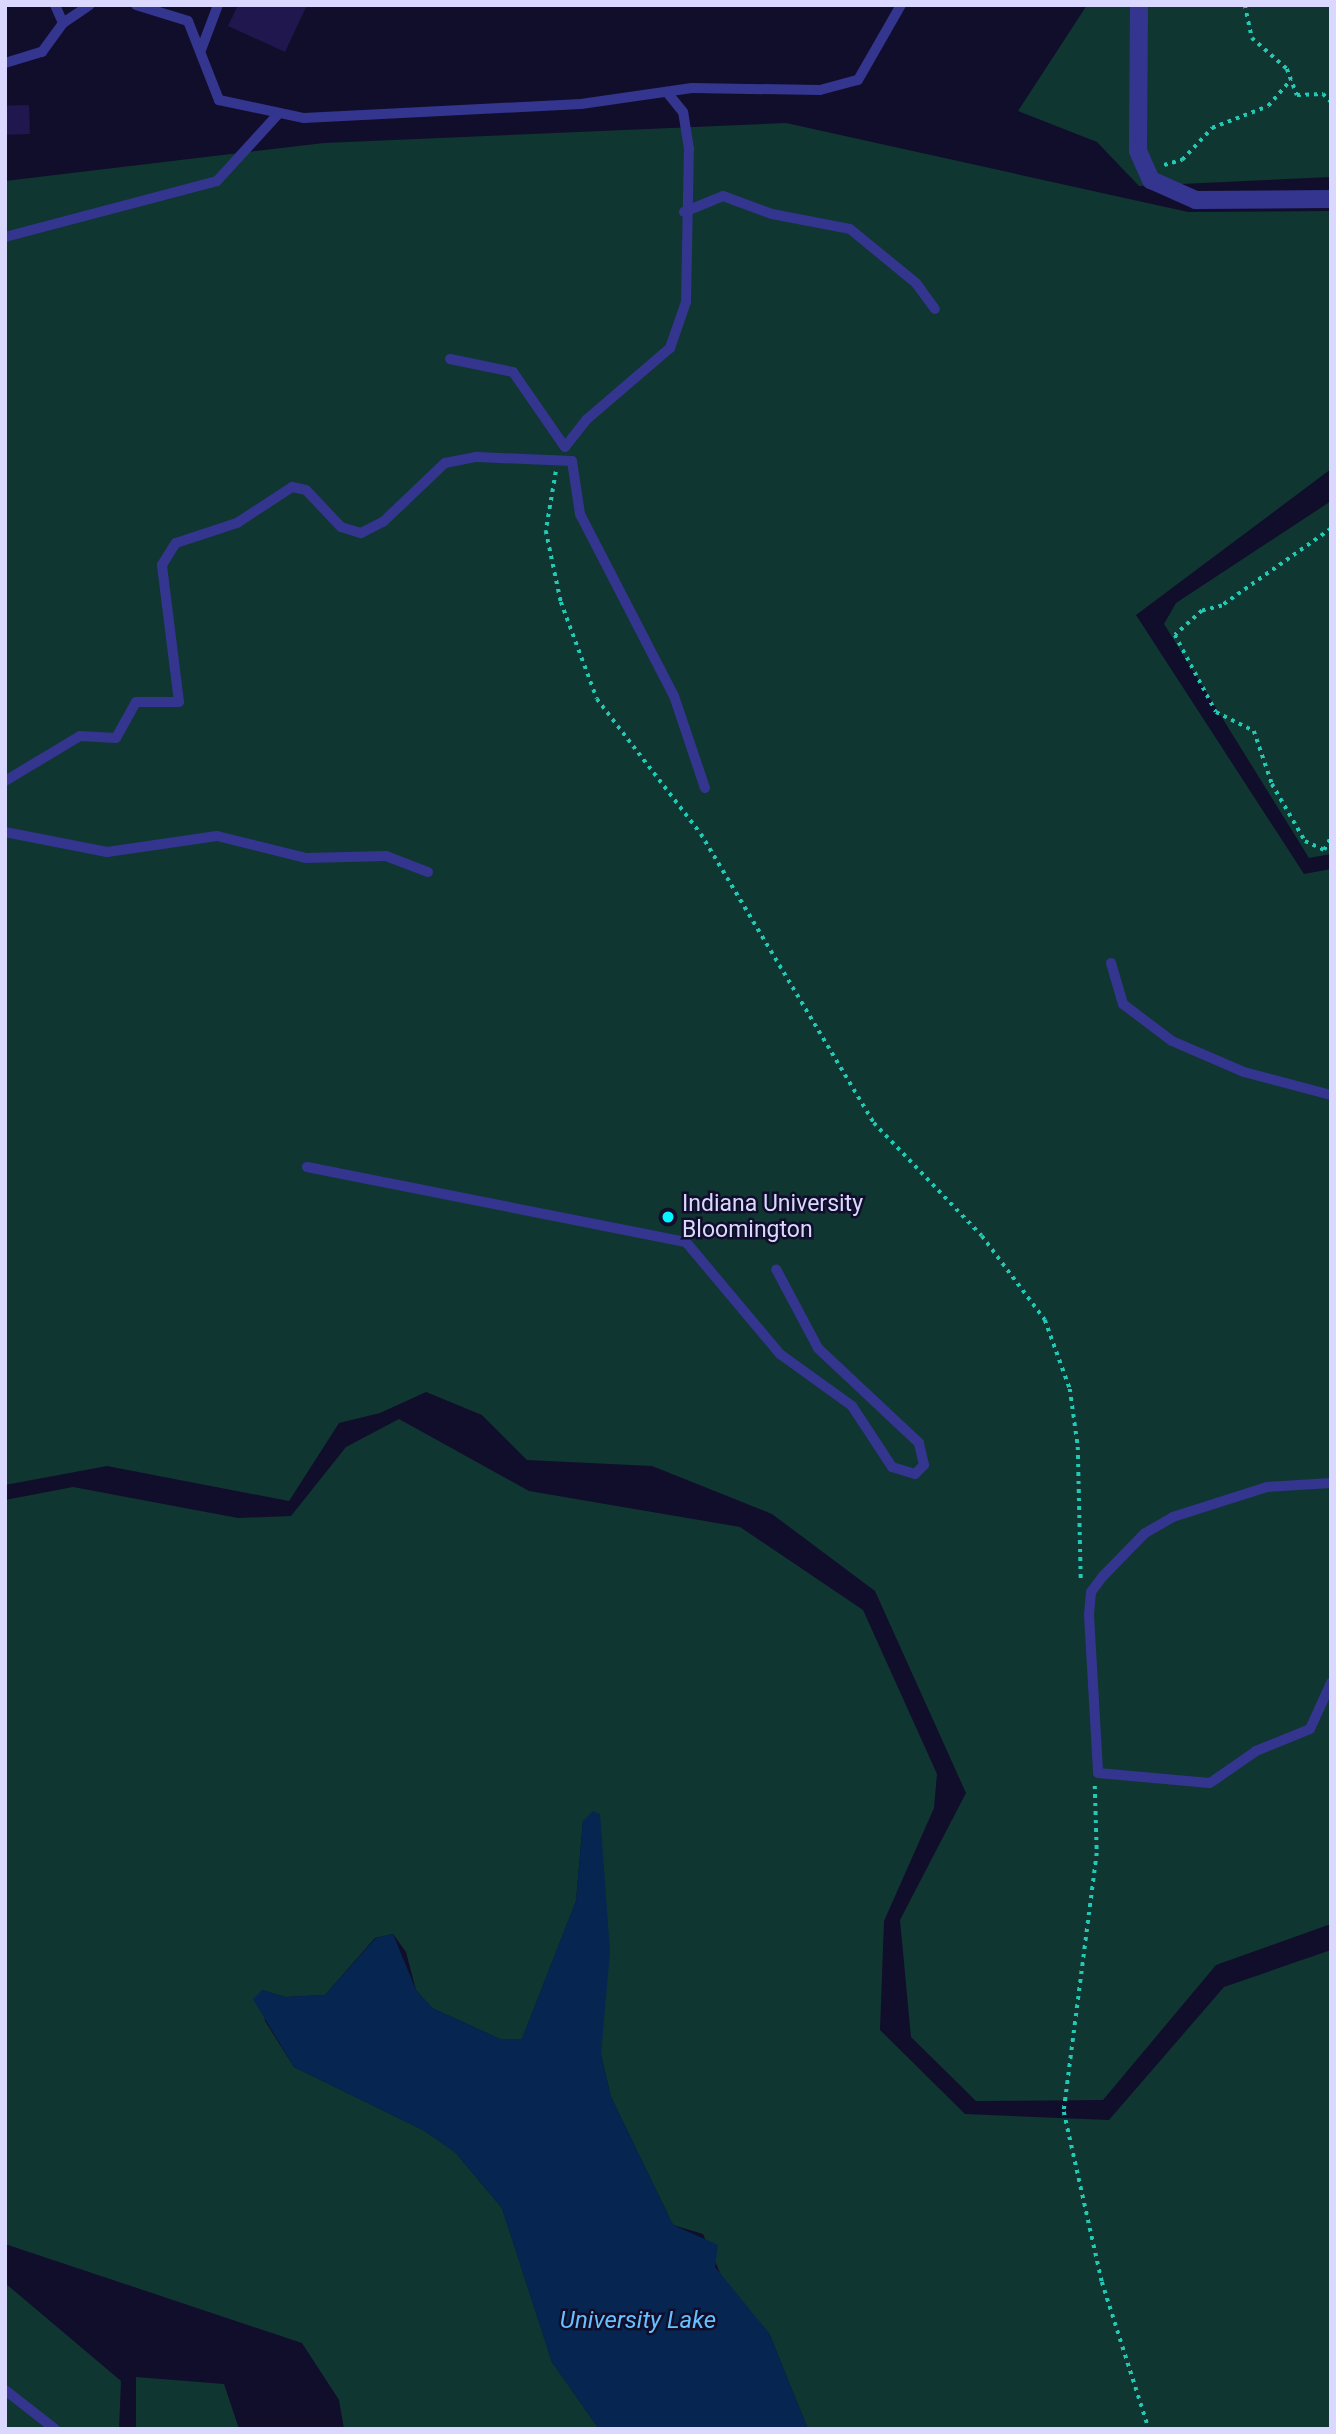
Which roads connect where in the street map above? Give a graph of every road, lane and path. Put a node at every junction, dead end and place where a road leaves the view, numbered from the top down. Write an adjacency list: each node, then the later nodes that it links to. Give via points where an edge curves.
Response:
1 (55, 5): 8 (lane)
2 (90, 5): 8 (lane)
3 (136, 5): 9 (lane, via 188,21)
4 (218, 5): 9 (lane)
5 (901, 5): 12 (lane, via 858,79 820,90)
6 (1139, 5): 15 (street, via 1138,151)
7 (1245, 5): 11 (path, via 1252,38)
8 (63, 23): 10 (lane, via 42,52)
9 (201, 50): 14 (lane, via 206,81 219,100)
10 (5, 63)
11 (1292, 80): 13 (path, via 1297,94 1323,94); 15 (path, via 1268,106 1212,128 1182,160)
12 (667, 92): 14 (lane, via 447,113 304,118); 17 (lane, via 683,112 688,133)
13 (1331, 103)
14 (279, 113): 18 (lane, via 217,181)
15 (1145, 172): 16 (street, via 1158,186 1196,200)
16 (1331, 199)
17 (684, 212): 19 (lane, via 723,196 772,214 850,229 915,283); 20 (lane, via 686,302 676,338 565,447 513,372)
18 (5, 237)
19 (935, 310)
20 (450, 359)
21 (559, 463): 23 (lane, via 456,458 362,533 341,527 306,490 292,487 237,523 176,543 162,565 179,702 136,702 116,738 80,736); 24 (lane, via 572,461 580,514 674,696); 33 (path, via 546,531 561,602 597,699 701,834 874,1123 982,1236 1045,1320 1070,1389 1078,1447)
22 (1331, 529): 26 (path, via 1222,606 1202,611 1175,635 1216,712 1254,731 1272,784 1306,841 1324,850)
23 (5, 781)
24 (705, 788)
25 (5, 832): 27 (lane, via 107,852 217,836 306,858 386,856)
26 (1331, 837)
27 (428, 872)
28 (1111, 963): 29 (lane, via 1123,1004 1172,1041 1244,1072)
29 (1331, 1095)
30 (307, 1167): 31 (lane, via 687,1242 780,1354 852,1406 892,1467 915,1474 924,1465 919,1443 818,1348)
31 (776, 1269)
32 (1331, 1483): 34 (lane, via 1267,1487 1173,1517 1145,1533 1102,1576 1091,1592 1090,1615 1098,1773 1210,1783 1256,1751 1310,1729)
33 (1082, 1595)
34 (1331, 1682)
35 (1095, 1778): 38 (path, via 1097,1853 1064,2112 1102,2282)
36 (5, 2390): 37 (lane)
37 (55, 2429)
38 (1149, 2429)

